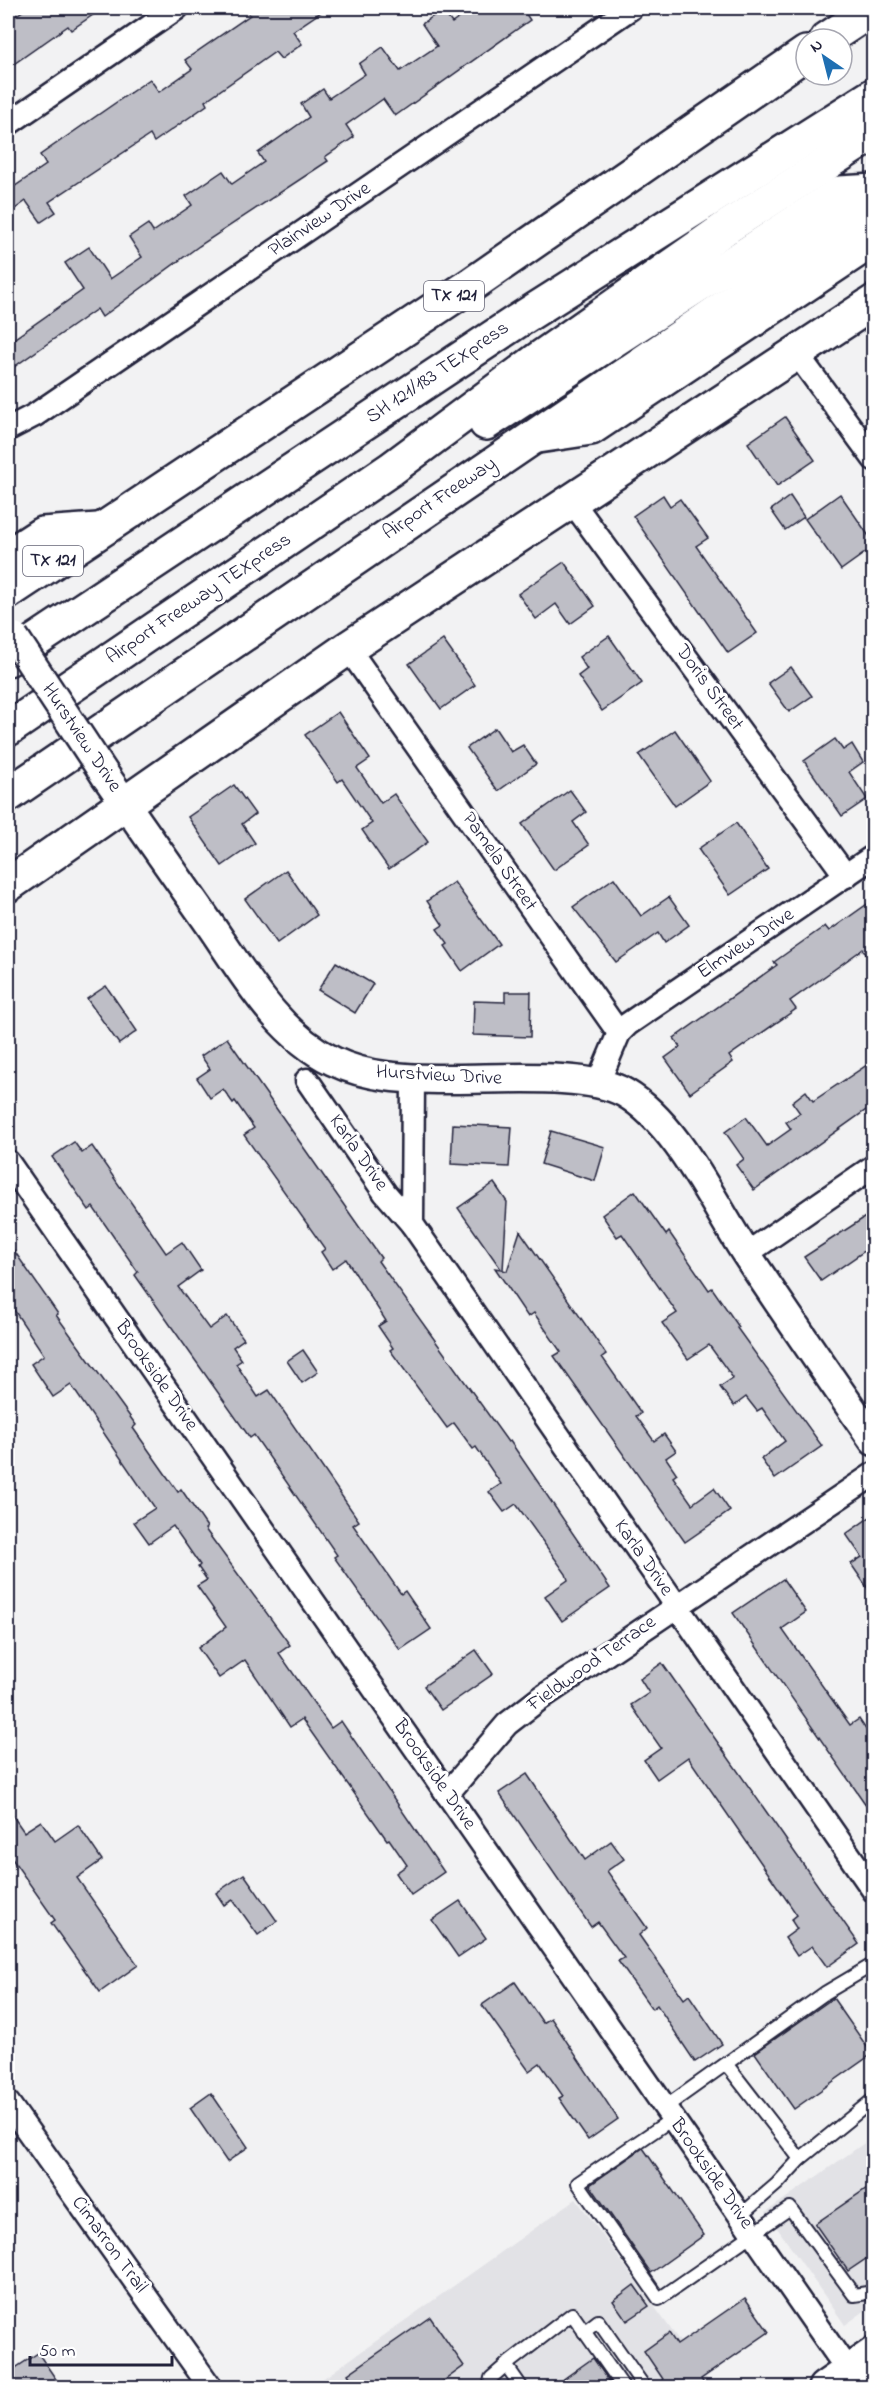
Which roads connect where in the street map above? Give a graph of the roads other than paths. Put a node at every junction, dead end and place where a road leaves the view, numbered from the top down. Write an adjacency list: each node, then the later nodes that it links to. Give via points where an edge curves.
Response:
1 (177, 8): 8 (street)
2 (631, 8): 16 (street, Plainview Drive, via 35,415)
3 (873, 8): 4 (main road)
4 (845, 27)
5 (794, 61): 21 (main road, TX 121, via 471,285)
6 (873, 70): 10 (main road, via 789,129)
7 (873, 95): 10 (main road, SH 121/183 TEXpress)
8 (8, 124)
9 (873, 133): 19 (main road, via 727,227)
10 (748, 176): 26 (main road, SH 121/183 TEXpress, via 516,322)
11 (873, 190): 19 (main road, via 840,193 434,456)
12 (873, 205): 17 (main road, Airport Freeway)
13 (873, 239): 17 (main road, via 591,428)
14 (873, 302): 15 (main road)
15 (797, 354): 18 (street); 20 (main road)
16 (8, 429)
17 (528, 438): 28 (main road, Airport Freeway)
18 (873, 459)
19 (390, 469): 27 (main road, Airport Freeway TEXpress)
20 (571, 500): 25 (main road); 31 (street, Doris Street)
21 (98, 530): 22 (main road, via 42,534); 23 (main road, TX 121)
22 (8, 556)
23 (8, 592)
24 (8, 627): 29 (street, Hurstview Drive, bridge)
25 (348, 648): 29 (main road); 33 (street, Pamela Street)
26 (8, 659)
27 (8, 729)
28 (9, 795)
29 (125, 804): 32 (main road); 34 (street, Hurstview Drive, via 261,998 293,1035 332,1061 354,1070)
30 (873, 856): 31 (street, Elmview Drive)
31 (846, 876): 33 (street, Elmview Drive)
32 (8, 885)
33 (619, 1033): 36 (street)
34 (413, 1079): 36 (street, Hurstview Drive); 39 (street, Karla Drive)
35 (307, 1080): 39 (street, Karla Drive, via 384,1193)
36 (598, 1083): 40 (street, Hurstview Drive, via 624,1093 642,1106 673,1139)
37 (8, 1162): 44 (street, Brookside Drive)
38 (873, 1166): 40 (street)
39 (412, 1224): 43 (street, Karla Drive)
40 (746, 1254): 41 (street, Hurstview Drive)
41 (873, 1441)
42 (873, 1474): 43 (street, Fieldwood Terrace)
43 (676, 1606): 44 (street, Fieldwood Terrace, via 507,1724); 45 (street, Karla Drive)
44 (447, 1794): 50 (street, Brookside Drive)
45 (873, 1891)
46 (873, 1965): 47 (lane, via 825,1993)
47 (727, 2065): 50 (lane); 51 (lane)
48 (873, 2099): 51 (lane)
49 (8, 2103): 57 (street, Cimarron Trail)
50 (668, 2113): 52 (street, Brookside Drive); 52 (lane, via 578,2183 658,2299)
51 (800, 2159): 52 (lane)
52 (746, 2225): 53 (lane, via 790,2208 854,2295); 56 (street, Brookside Drive)
53 (872, 2295)
54 (584, 2331): 55 (lane, via 572,2314); 60 (lane); 61 (lane, via 598,2321)
55 (506, 2365): 58 (lane, via 491,2378); 59 (lane)
56 (852, 2375)
57 (211, 2388)
58 (489, 2388)
59 (522, 2388)
60 (624, 2388)
61 (645, 2388)

